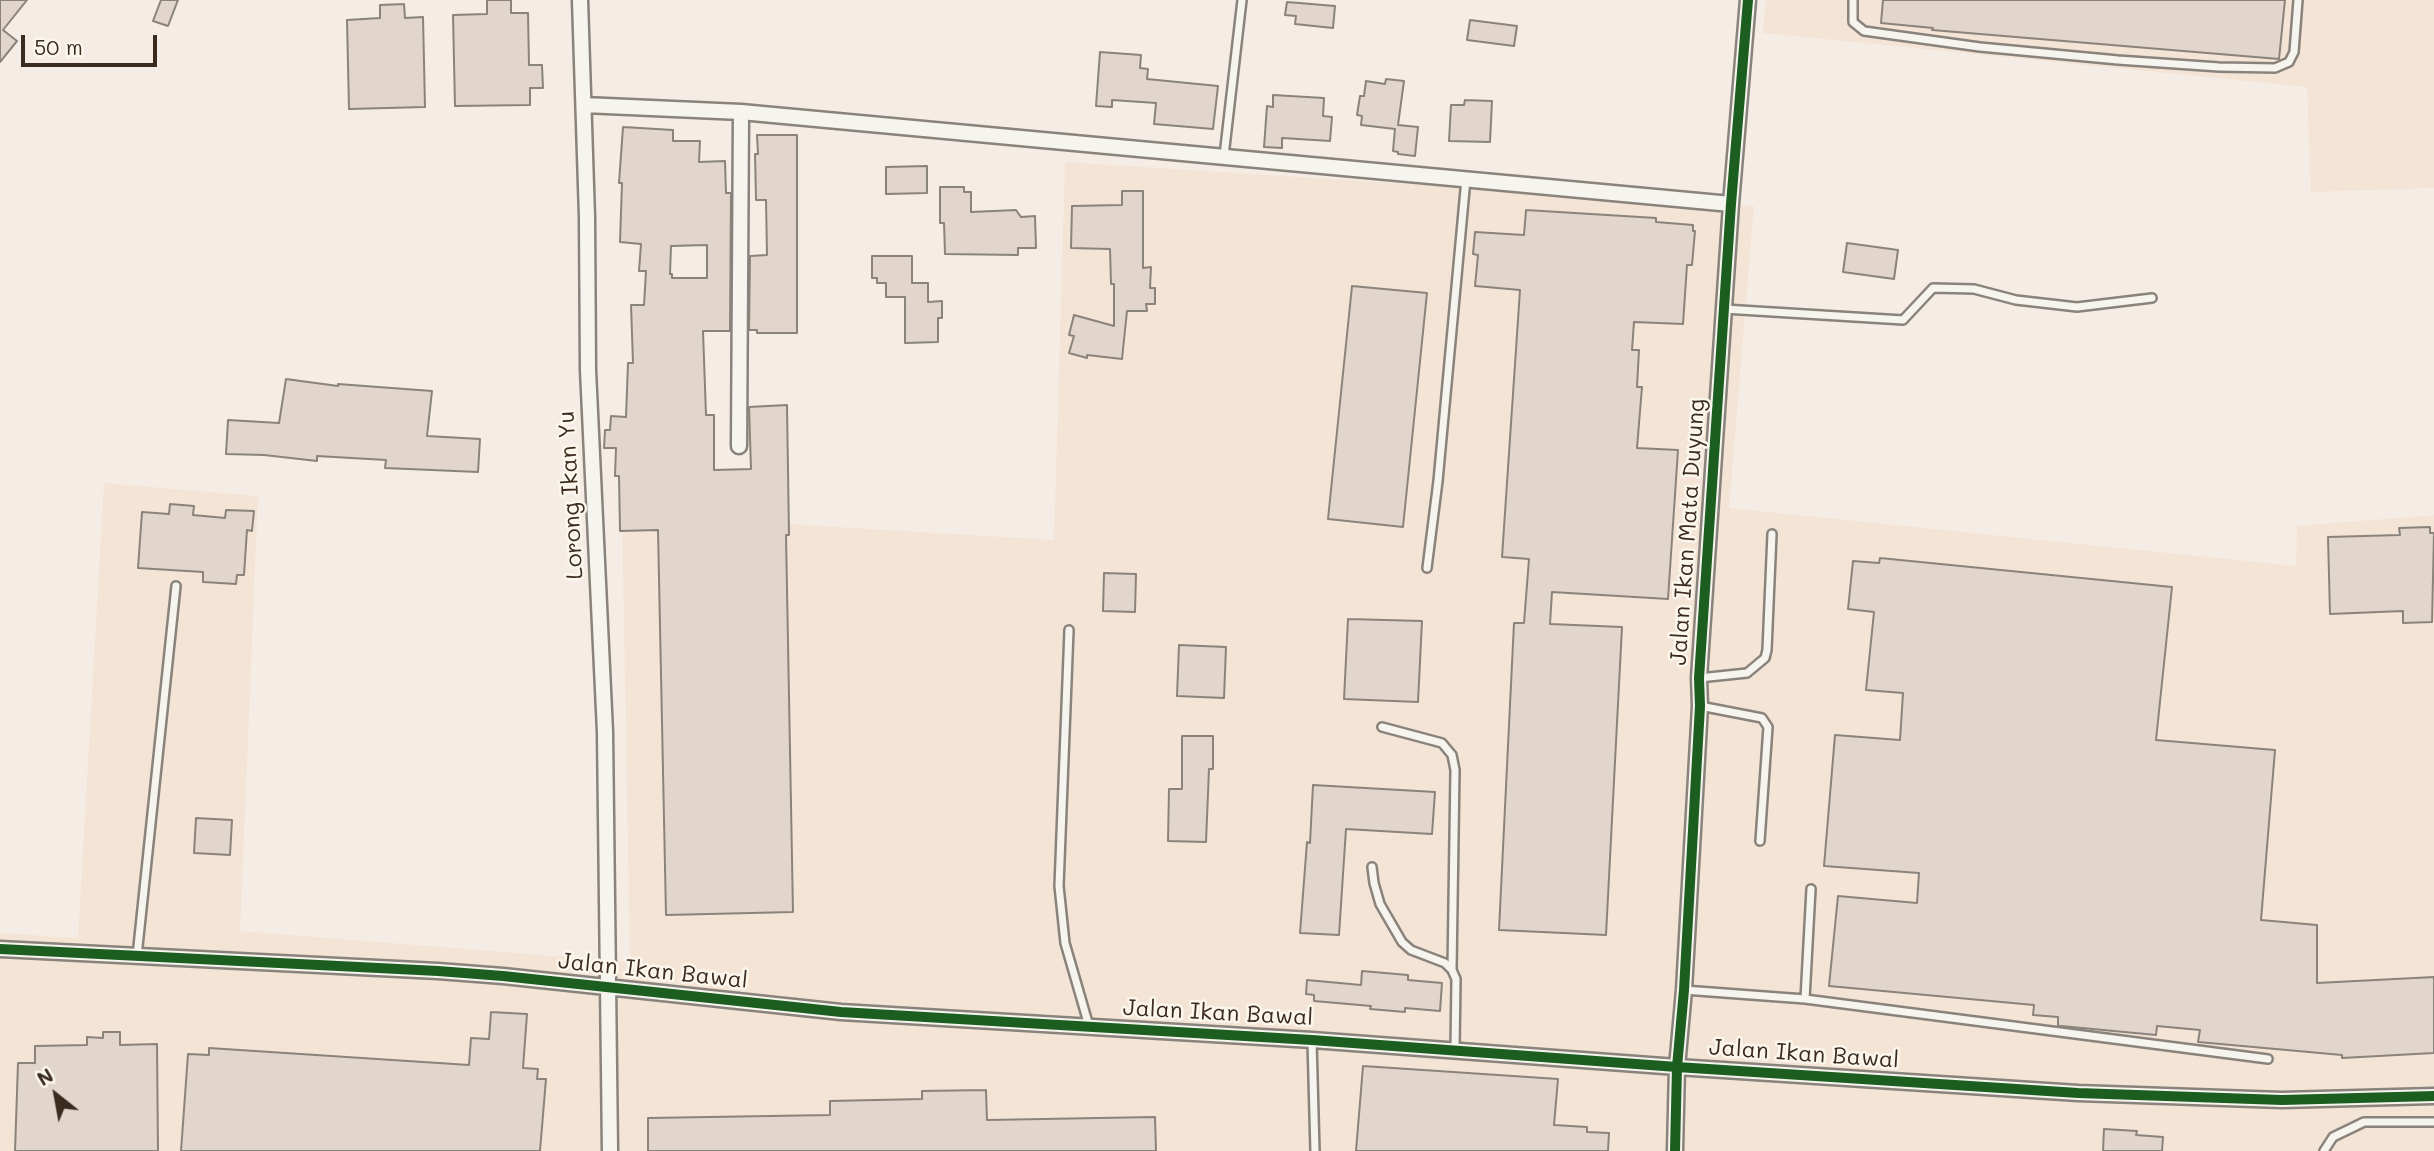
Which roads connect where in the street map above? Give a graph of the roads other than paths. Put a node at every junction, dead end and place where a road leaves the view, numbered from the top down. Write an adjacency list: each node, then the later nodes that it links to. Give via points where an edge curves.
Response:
1 (580, 0): 6 (street, Lorong Ikan Yu)
2 (1242, 0): 8 (lane)
3 (1748, 0): 10 (street, Jalan Ikan Mata Duyung)
4 (1853, 0): 5 (lane, via 1853,22 1864,31 2118,60 2275,68 2289,62 2294,52)
5 (2298, 0)
6 (584, 105): 7 (street); 27 (street, Lorong Ikan Yu, via 588,370 605,732)
7 (741, 112): 8 (street); 13 (street)
8 (1224, 156): 9 (street)
9 (1466, 179): 10 (street); 15 (lane)
10 (1731, 204): 12 (street, Jalan Ikan Mata Duyung)
11 (2152, 298): 12 (lane, via 2077,307 2016,300 1974,289 1933,288 1903,320)
12 (1724, 309): 18 (street, Jalan Ikan Mata Duyung)
13 (739, 446)
14 (1772, 534): 18 (lane, via 1765,658 1747,673)
15 (1427, 568)
16 (176, 586): 25 (lane)
17 (1069, 630): 30 (lane, via 1059,886 1065,943)
18 (1699, 678): 19 (street, Jalan Ikan Mata Duyung)
19 (1700, 706): 21 (lane, via 1762,718 1768,727); 28 (street, Jalan Ikan Mata Duyung)
20 (1382, 727): 26 (lane, via 1442,743 1452,755)
21 (1760, 841)
22 (1372, 867): 26 (lane, via 1380,904 1402,942)
23 (1811, 889): 29 (lane)
24 (0, 949): 25 (street, Jalan Ikan Bawal)
25 (136, 957): 27 (street, Jalan Ikan Bawal, via 451,972)
26 (1452, 970): 32 (lane, via 1456,979)
27 (607, 988): 30 (street, Jalan Ikan Bawal, via 841,1012); 37 (street, Lorong Ikan Yu)
28 (1684, 990): 29 (lane); 34 (street, Jalan Ikan Mata Duyung)
29 (1805, 999): 33 (lane)
30 (1089, 1027): 31 (street, Jalan Ikan Bawal)
31 (1312, 1040): 32 (street, Jalan Ikan Bawal); 38 (lane)
32 (1455, 1049): 34 (street, Jalan Ikan Bawal)
33 (2268, 1059)
34 (1677, 1067): 35 (street, Jalan Ikan Bawal, via 2119,1094 2282,1100); 39 (street, Jalan Ikan Mata Duyung)
35 (2434, 1096)
36 (2434, 1122): 40 (lane, via 2364,1122 2333,1137)
37 (610, 1151)
38 (1315, 1151)
39 (1675, 1151)
40 (2324, 1151)

